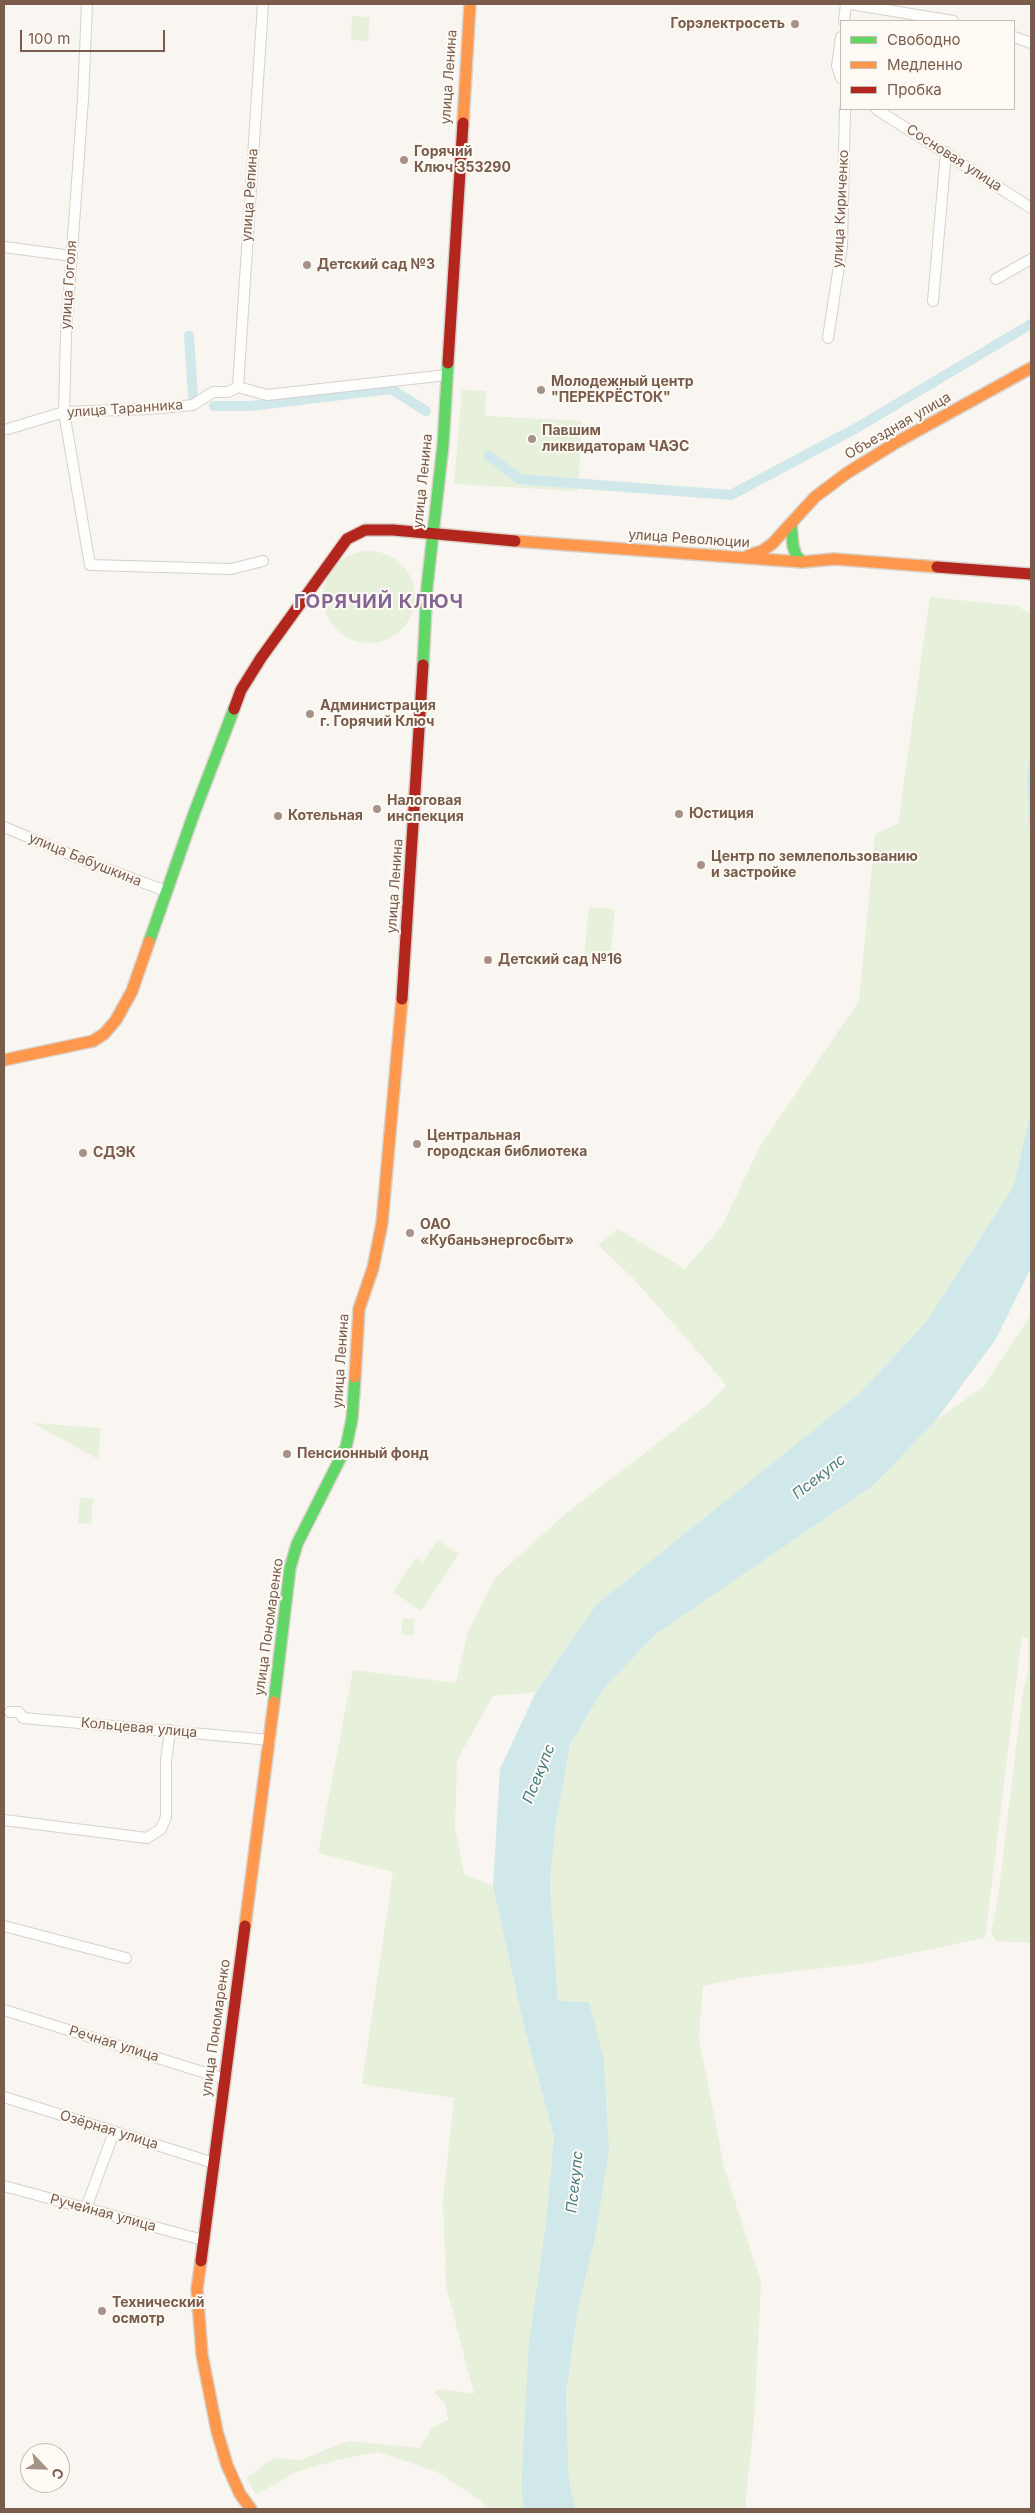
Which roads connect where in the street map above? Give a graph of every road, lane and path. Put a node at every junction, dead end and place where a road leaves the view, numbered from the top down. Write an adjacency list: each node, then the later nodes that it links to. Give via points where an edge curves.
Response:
1 (87, 4): 17 (street, улица Гоголя)
2 (263, 4): 24 (street, улица Репина)
3 (470, 4): 23 (street, улица Ленина)
4 (846, 4): 6 (street)
5 (851, 4): 7 (street)
6 (844, 20)
7 (947, 20)
8 (1015, 38): 9 (street)
9 (1031, 43)
10 (840, 44): 11 (street, via 837,66)
11 (840, 75)
12 (845, 110): 21 (street, улица Кириченко, via 842,246)
13 (878, 110): 14 (street, Сосновая улица)
14 (946, 152): 15 (street, Сосновая улица); 20 (street)
15 (1031, 208)
16 (4, 248): 17 (street)
17 (72, 256): 25 (street, улица Гоголя)
18 (1031, 259): 19 (street)
19 (996, 279)
20 (933, 300)
21 (828, 338)
22 (1031, 368): 27 (street, Объездная улица, via 847,473 815,497)
23 (447, 375): 24 (street, улица Таранника, via 267,395); 28 (street, улица Ленина, via 443,445)
24 (238, 387): 25 (street, улица Таранника, via 228,392 212,392 192,405)
25 (64, 412): 26 (street, улица Таранника); 30 (street, улица Гоголя, via 90,565 231,569)
26 (8, 429)
27 (791, 524): 29 (street, Объездная улица, via 762,551); 31 (street, via 793,546)
28 (432, 533): 29 (street, улица Революции, via 591,548); 34 (street, улица Революции, via 365,530 347,539 327,564 241,690); 36 (street, улица Ленина, via 406,952 382,1223 373,1268 359,1309 352,1419 346,1447)
29 (741, 556): 31 (street, улица Революции)
30 (263, 561)
31 (802, 562): 32 (street, улица Революции, via 834,559)
32 (1031, 574)
33 (4, 827): 34 (street, улица Бабушкина)
34 (166, 891): 35 (street, via 132,991 104,1034 94,1041)
35 (4, 1060)
36 (297, 1544): 39 (street, улица Пономаренко, via 290,1568)
37 (10, 1712): 38 (street, Кольцевая улица, via 19,1712 23,1718)
38 (170, 1730): 39 (street, Кольцевая улица); 40 (street, via 166,1761 166,1817 162,1829 147,1838)
39 (270, 1740): 44 (street, улица Пономаренко)
40 (4, 1820)
41 (4, 1926): 42 (street)
42 (126, 1958)
43 (4, 2010): 44 (street, Речная улица)
44 (225, 2079): 47 (street, улица Пономаренко)
45 (4, 2097): 46 (street, Озёрная улица)
46 (114, 2132): 47 (street, Озёрная улица); 49 (street)
47 (214, 2163): 50 (street, улица Пономаренко)
48 (4, 2186): 49 (street, Ручейная улица)
49 (86, 2208): 50 (street, Ручейная улица)
50 (203, 2240): 51 (street, улица Пономаренко, via 197,2290 202,2355 217,2430 228,2465 240,2494)
51 (251, 2509)

